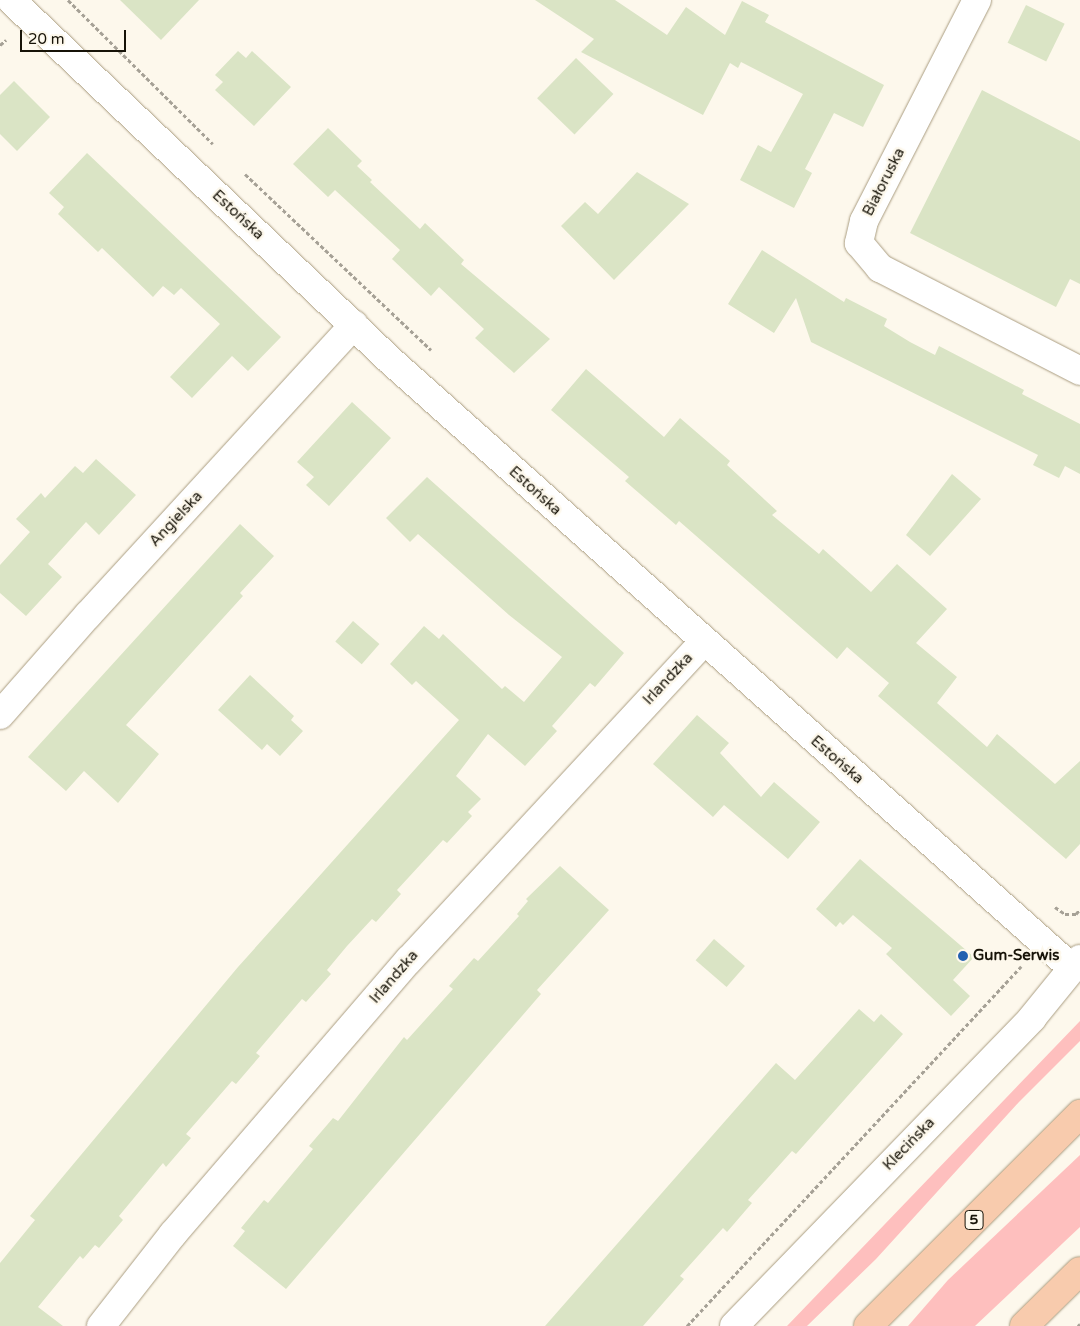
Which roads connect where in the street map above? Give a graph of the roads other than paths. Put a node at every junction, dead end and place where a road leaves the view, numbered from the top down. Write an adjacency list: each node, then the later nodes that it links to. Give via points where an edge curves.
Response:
1 (977, 0): 4 (street, Białoruska, via 864,221 859,243 880,268)
2 (8, 16): 3 (street, Estońska)
3 (354, 325): 5 (street, Estońska); 6 (street, Angielska)
4 (1080, 371)
5 (703, 642): 7 (street, Estońska); 10 (street, Irlandzka, via 409,960 173,1234)
6 (0, 715)
7 (1076, 963): 11 (street, Klecińska, via 1032,1018)
8 (1080, 1114): 12 (main road, 5)
9 (1080, 1271): 13 (main road)
10 (101, 1326)
11 (734, 1326)
12 (868, 1326)
13 (1024, 1326)

